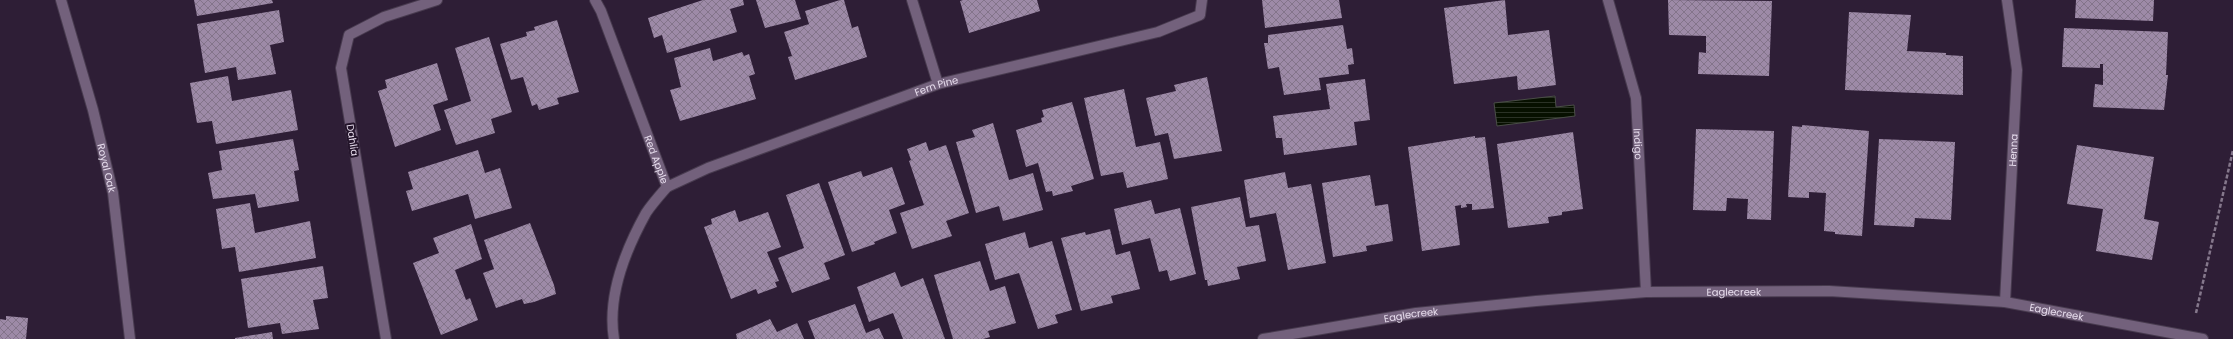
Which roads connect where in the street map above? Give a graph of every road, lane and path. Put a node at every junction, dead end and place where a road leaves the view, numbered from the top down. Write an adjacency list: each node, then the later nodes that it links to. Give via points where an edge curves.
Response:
1 (61, 0): 15 (street, Royal Oak, via 93,110 113,193)
2 (437, 0): 16 (street, Dahlia, via 384,17 349,35 341,68)
3 (595, 0): 10 (street, Red Apple)
4 (912, 0): 8 (street)
5 (1202, 0): 8 (street, Fern Pine, via 1200,15 1158,32)
6 (1608, 0): 11 (street, Indigo, via 1636,98)
7 (2007, 0): 12 (street, Henna, via 2017,70)
8 (938, 84): 10 (street, Fern Pine, via 708,168)
9 (2233, 150): 13 (path)
10 (667, 187): 14 (street, Red Apple, via 647,212 631,243 616,288 613,312)
11 (1646, 292): 12 (street, Eaglecreek, via 1829,292); 18 (street, Eaglecreek, via 1416,313)
12 (2005, 302): 13 (street, Eaglecreek)
13 (2191, 336): 19 (street, Eaglecreek)
14 (614, 338): 17 (street)
15 (130, 339)
16 (386, 339)
17 (603, 339)
18 (1263, 339)
19 (2203, 339)

